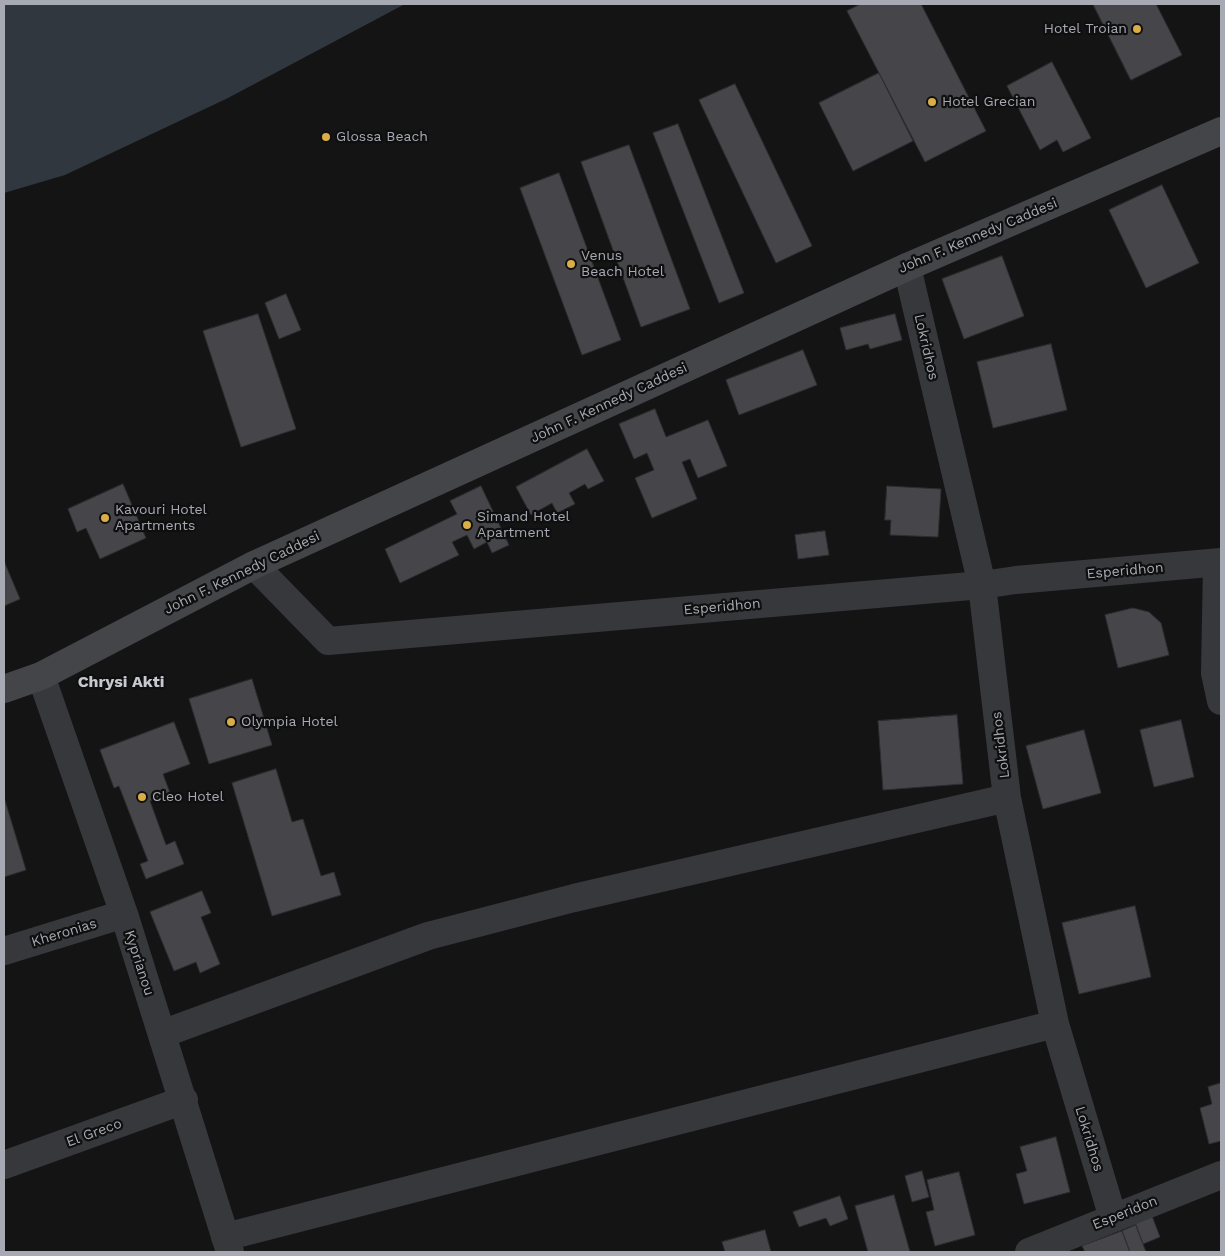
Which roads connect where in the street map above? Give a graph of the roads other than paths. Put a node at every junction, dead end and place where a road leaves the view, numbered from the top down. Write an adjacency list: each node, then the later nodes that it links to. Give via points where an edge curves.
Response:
1 (1221, 131): 2 (street, John F. Kennedy Caddesi)
2 (907, 267): 4 (street, John F. Kennedy Caddesi); 5 (street, Lokridhos)
3 (1219, 563): 5 (street, Esperidhon); 8 (street, via 1215,673)
4 (254, 565): 5 (street, Esperidhon, via 328,641); 6 (street, John F. Kennedy Caddesi)
5 (982, 585): 9 (street, Lokridhos)
6 (41, 676): 7 (street, John F. Kennedy Caddesi); 10 (street, Kyprianou)
7 (4, 689)
8 (1221, 701)
9 (1007, 798): 12 (street, Lokridhos); 13 (street, via 574,898 428,936)
10 (124, 914): 11 (street, Kheronias); 13 (street, Kyprianou)
11 (4, 951)
12 (1055, 1024): 17 (street, Lokridhos); 18 (street)
13 (162, 1034): 14 (street, Kyprianou)
14 (184, 1100): 15 (street, El Greco); 18 (street, Kyprianou)
15 (4, 1165)
16 (1221, 1175): 17 (street, Esperidon)
17 (1113, 1218): 19 (street, Esperidon)
18 (228, 1244)
19 (1029, 1252)

